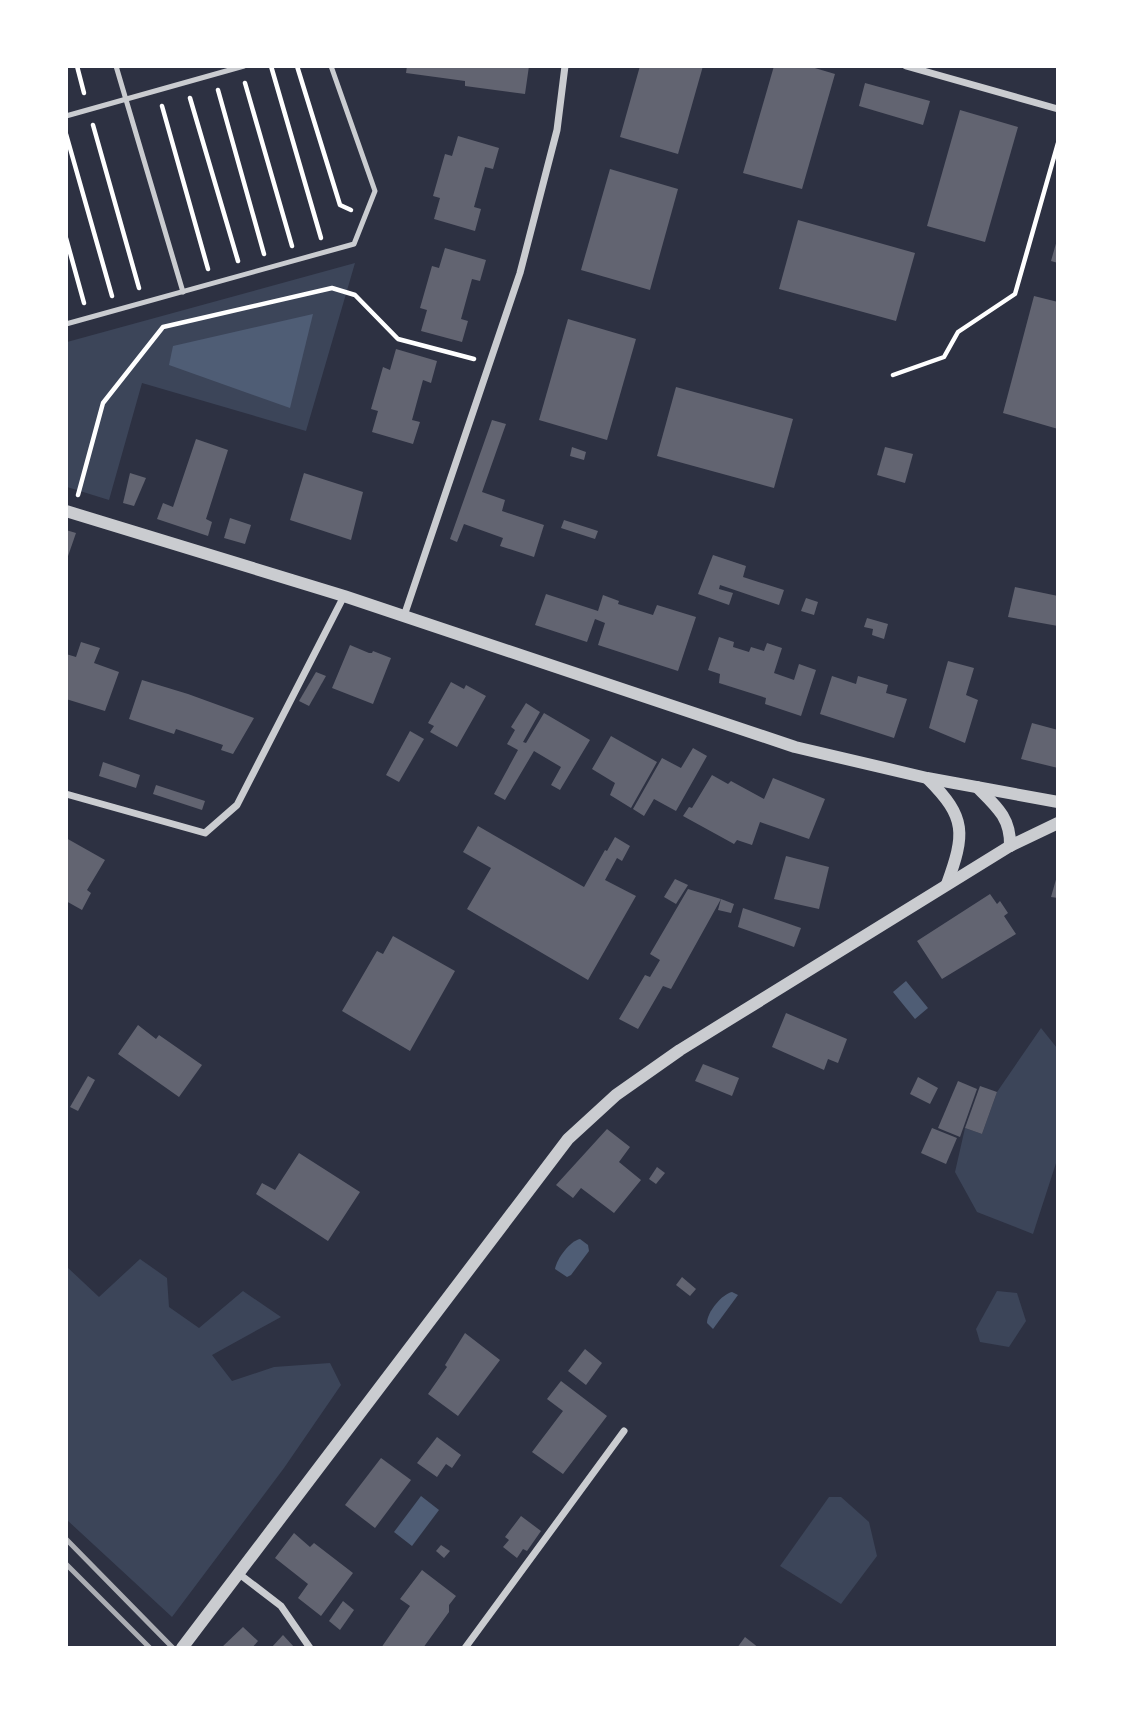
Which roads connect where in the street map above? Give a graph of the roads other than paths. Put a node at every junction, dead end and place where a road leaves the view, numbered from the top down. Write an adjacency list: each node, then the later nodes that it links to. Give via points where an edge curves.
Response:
1 (116, 66): 6 (lane)
2 (331, 66): 9 (lane, via 375,191 354,244)
3 (565, 66): 13 (street, via 557,130 520,273)
4 (906, 66): 7 (street)
5 (242, 67): 6 (lane)
6 (126, 100): 8 (lane); 9 (lane)
7 (1058, 109)
8 (66, 116)
9 (183, 292): 10 (lane)
10 (66, 324)
11 (70, 512): 12 (street)
12 (344, 596): 13 (street); 16 (street, via 237,805 205,833)
13 (404, 616): 14 (street, via 795,747)
14 (927, 778): 15 (street); 20 (street, via 951,806 960,833)
15 (977, 787): 17 (street); 19 (street, via 1011,830)
16 (66, 794)
17 (1058, 802)
18 (1058, 823): 19 (street)
19 (1010, 846): 20 (street)
20 (947, 884): 22 (street, via 680,1050 616,1095 568,1139)
21 (624, 1430): 25 (street)
22 (238, 1573): 23 (street); 24 (street, via 281,1606)
23 (182, 1647)
24 (310, 1647)
25 (465, 1647)

